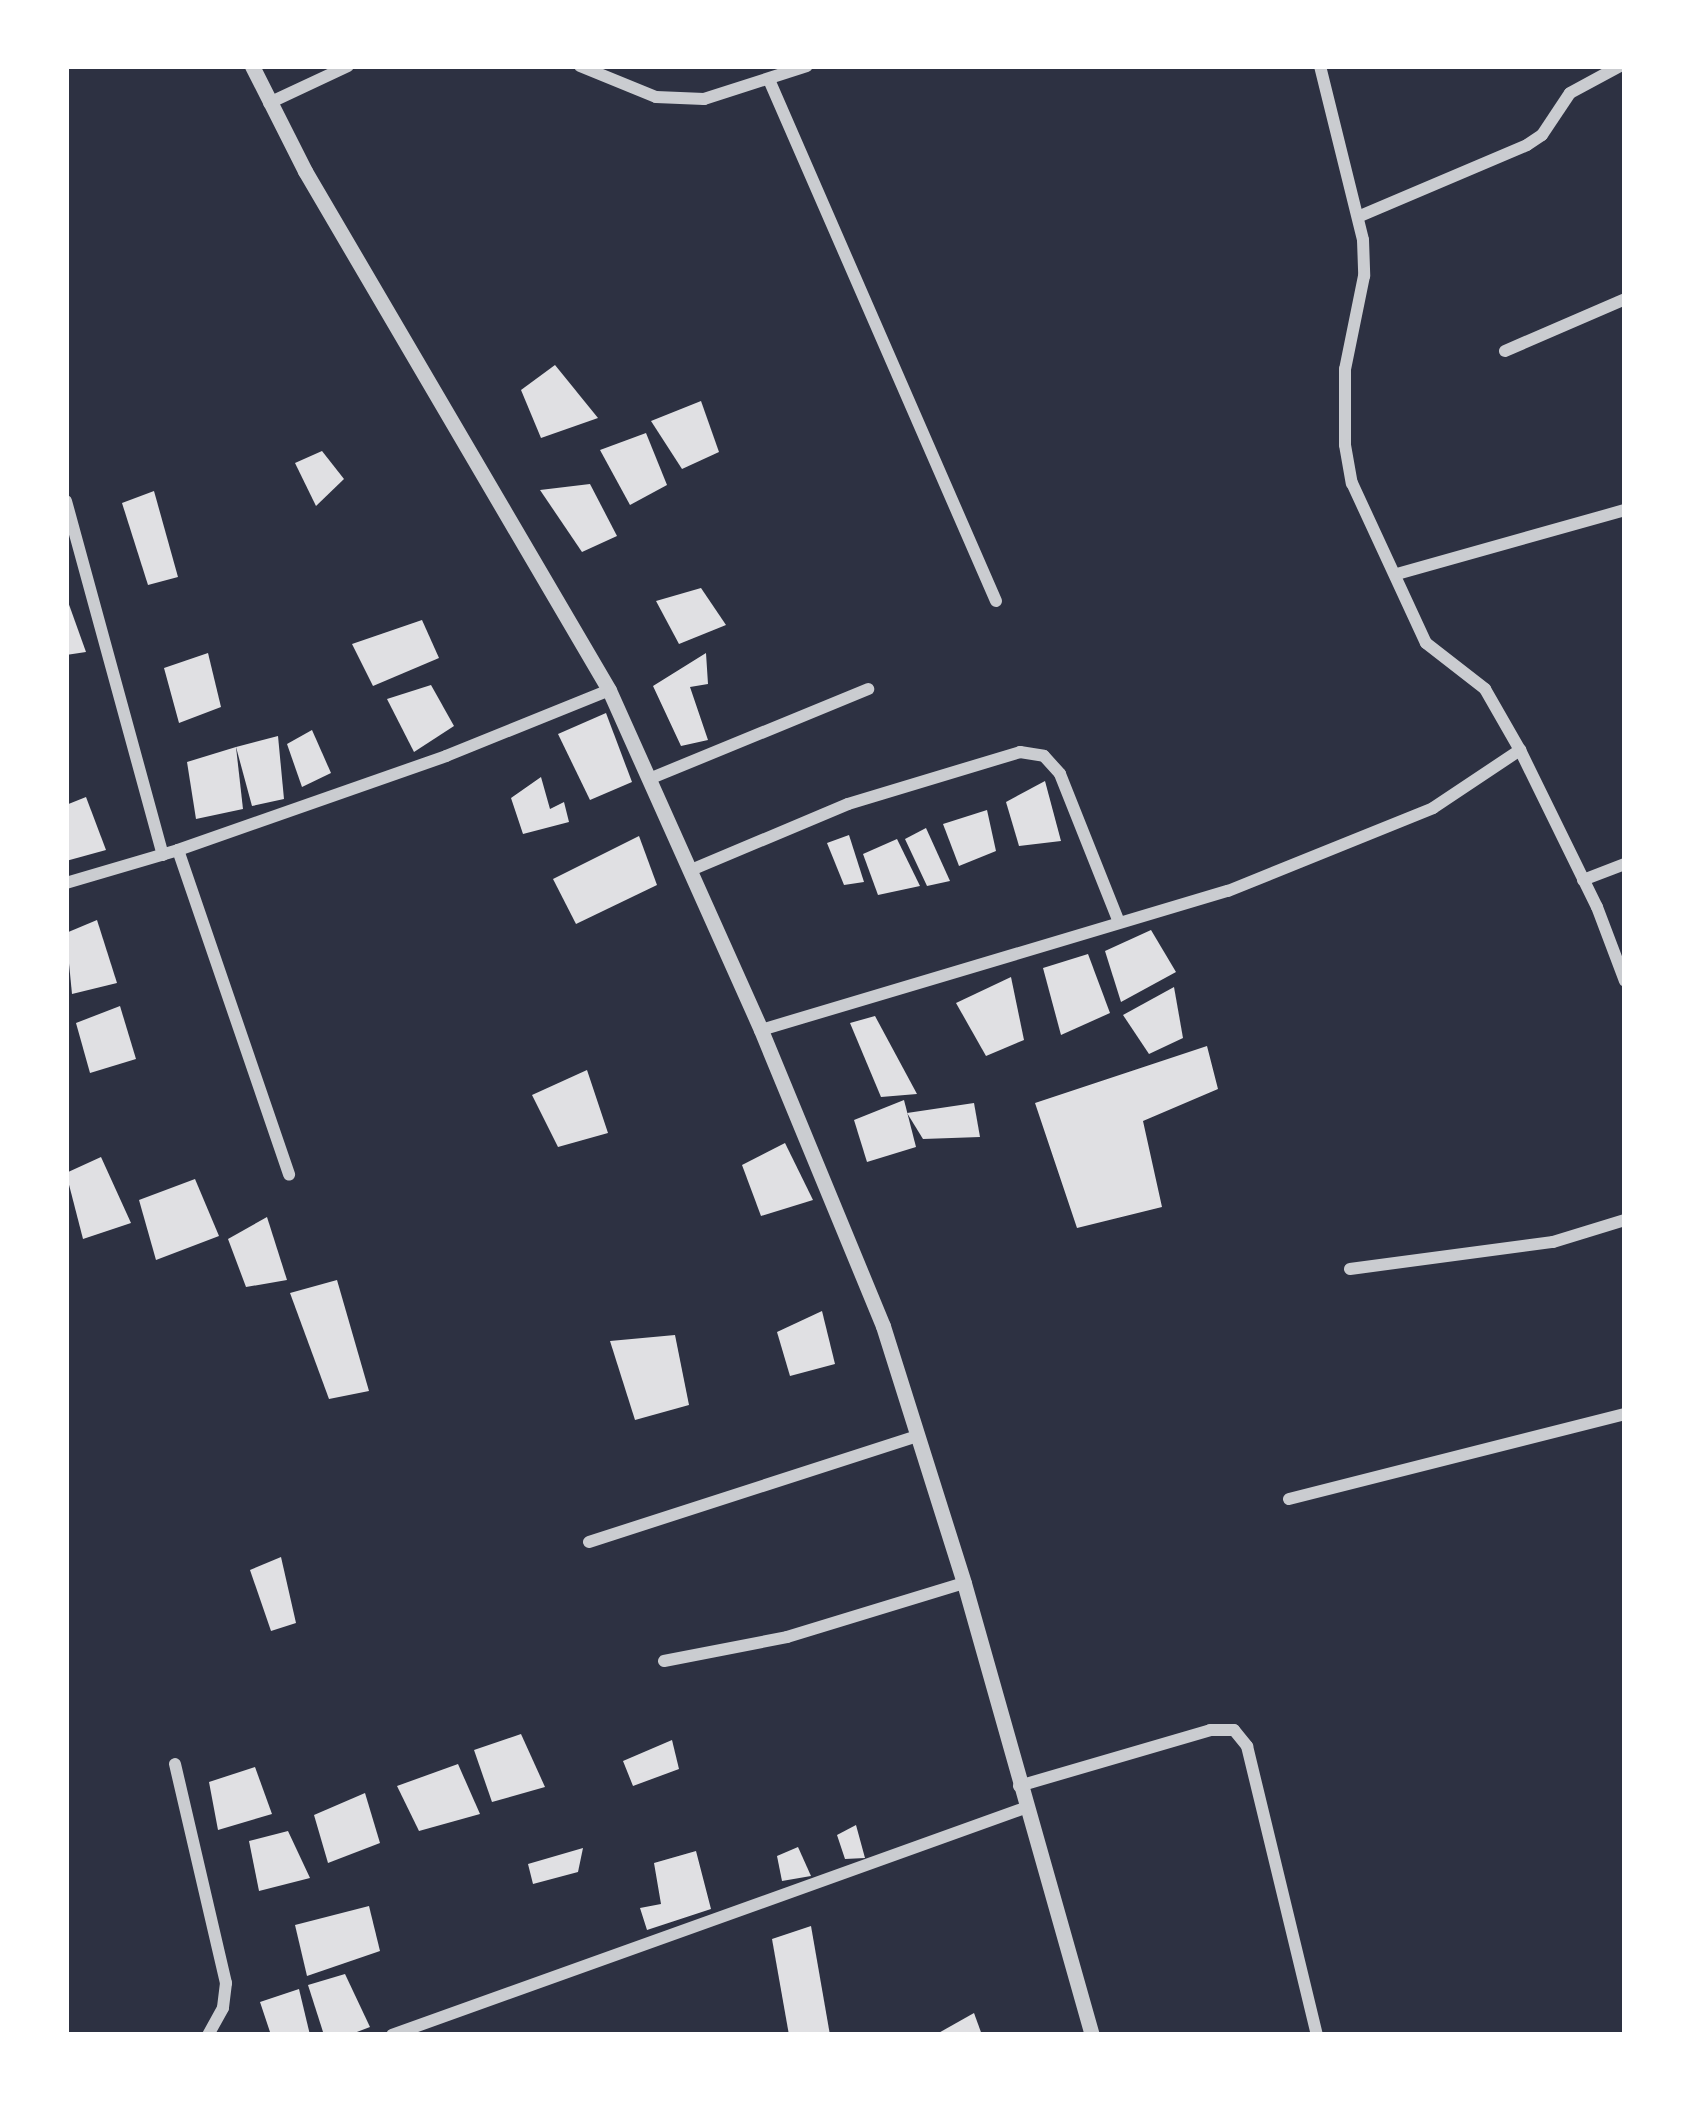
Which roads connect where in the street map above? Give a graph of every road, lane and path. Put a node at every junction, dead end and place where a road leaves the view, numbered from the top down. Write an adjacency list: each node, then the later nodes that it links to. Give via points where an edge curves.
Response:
1 (252, 66): 8 (street)
2 (348, 66): 8 (street)
3 (580, 66): 7 (street, via 656,97 704,99)
4 (807, 66): 7 (street)
5 (1320, 66): 9 (street)
6 (1620, 66): 9 (street, via 1570,93 1528,145)
7 (770, 82): 15 (street)
8 (269, 103): 17 (street)
9 (1360, 217): 14 (street, via 1364,276 1345,369 1345,446 1352,483)
10 (1625, 299): 11 (street)
11 (1505, 351)
12 (66, 501): 21 (street)
13 (1625, 510): 14 (street)
14 (1397, 574): 18 (street, via 1426,643 1485,688)
15 (996, 601)
16 (868, 689): 19 (street)
17 (609, 690): 19 (street); 20 (street)
18 (1520, 751): 24 (street); 26 (street, via 1433,808 1349,845)
19 (649, 779): 23 (street)
20 (178, 850): 21 (street); 29 (street)
21 (163, 855): 25 (street)
22 (1625, 864): 24 (street)
23 (691, 870): 26 (street, via 848,804 1020,752 1044,756 1060,775); 28 (street)
24 (1583, 880): 27 (street)
25 (66, 883)
26 (1119, 922): 28 (street)
27 (1625, 981)
28 (761, 1030): 33 (street, via 883,1327)
29 (289, 1174)
30 (1625, 1220): 31 (street, via 1553,1242)
31 (1350, 1269)
32 (1625, 1414): 34 (street)
33 (917, 1436): 35 (street); 36 (street)
34 (1289, 1499)
35 (589, 1542)
36 (964, 1583): 37 (street, via 787,1637); 39 (street)
37 (664, 1661)
38 (175, 1764): 41 (street, via 226,1984)
39 (1019, 1786): 40 (street); 44 (street, via 1210,1730 1234,1730 1247,1746)
40 (1025, 1808): 42 (street); 43 (street)
41 (208, 2035)
42 (392, 2035)
43 (1092, 2035)
44 (1317, 2035)

